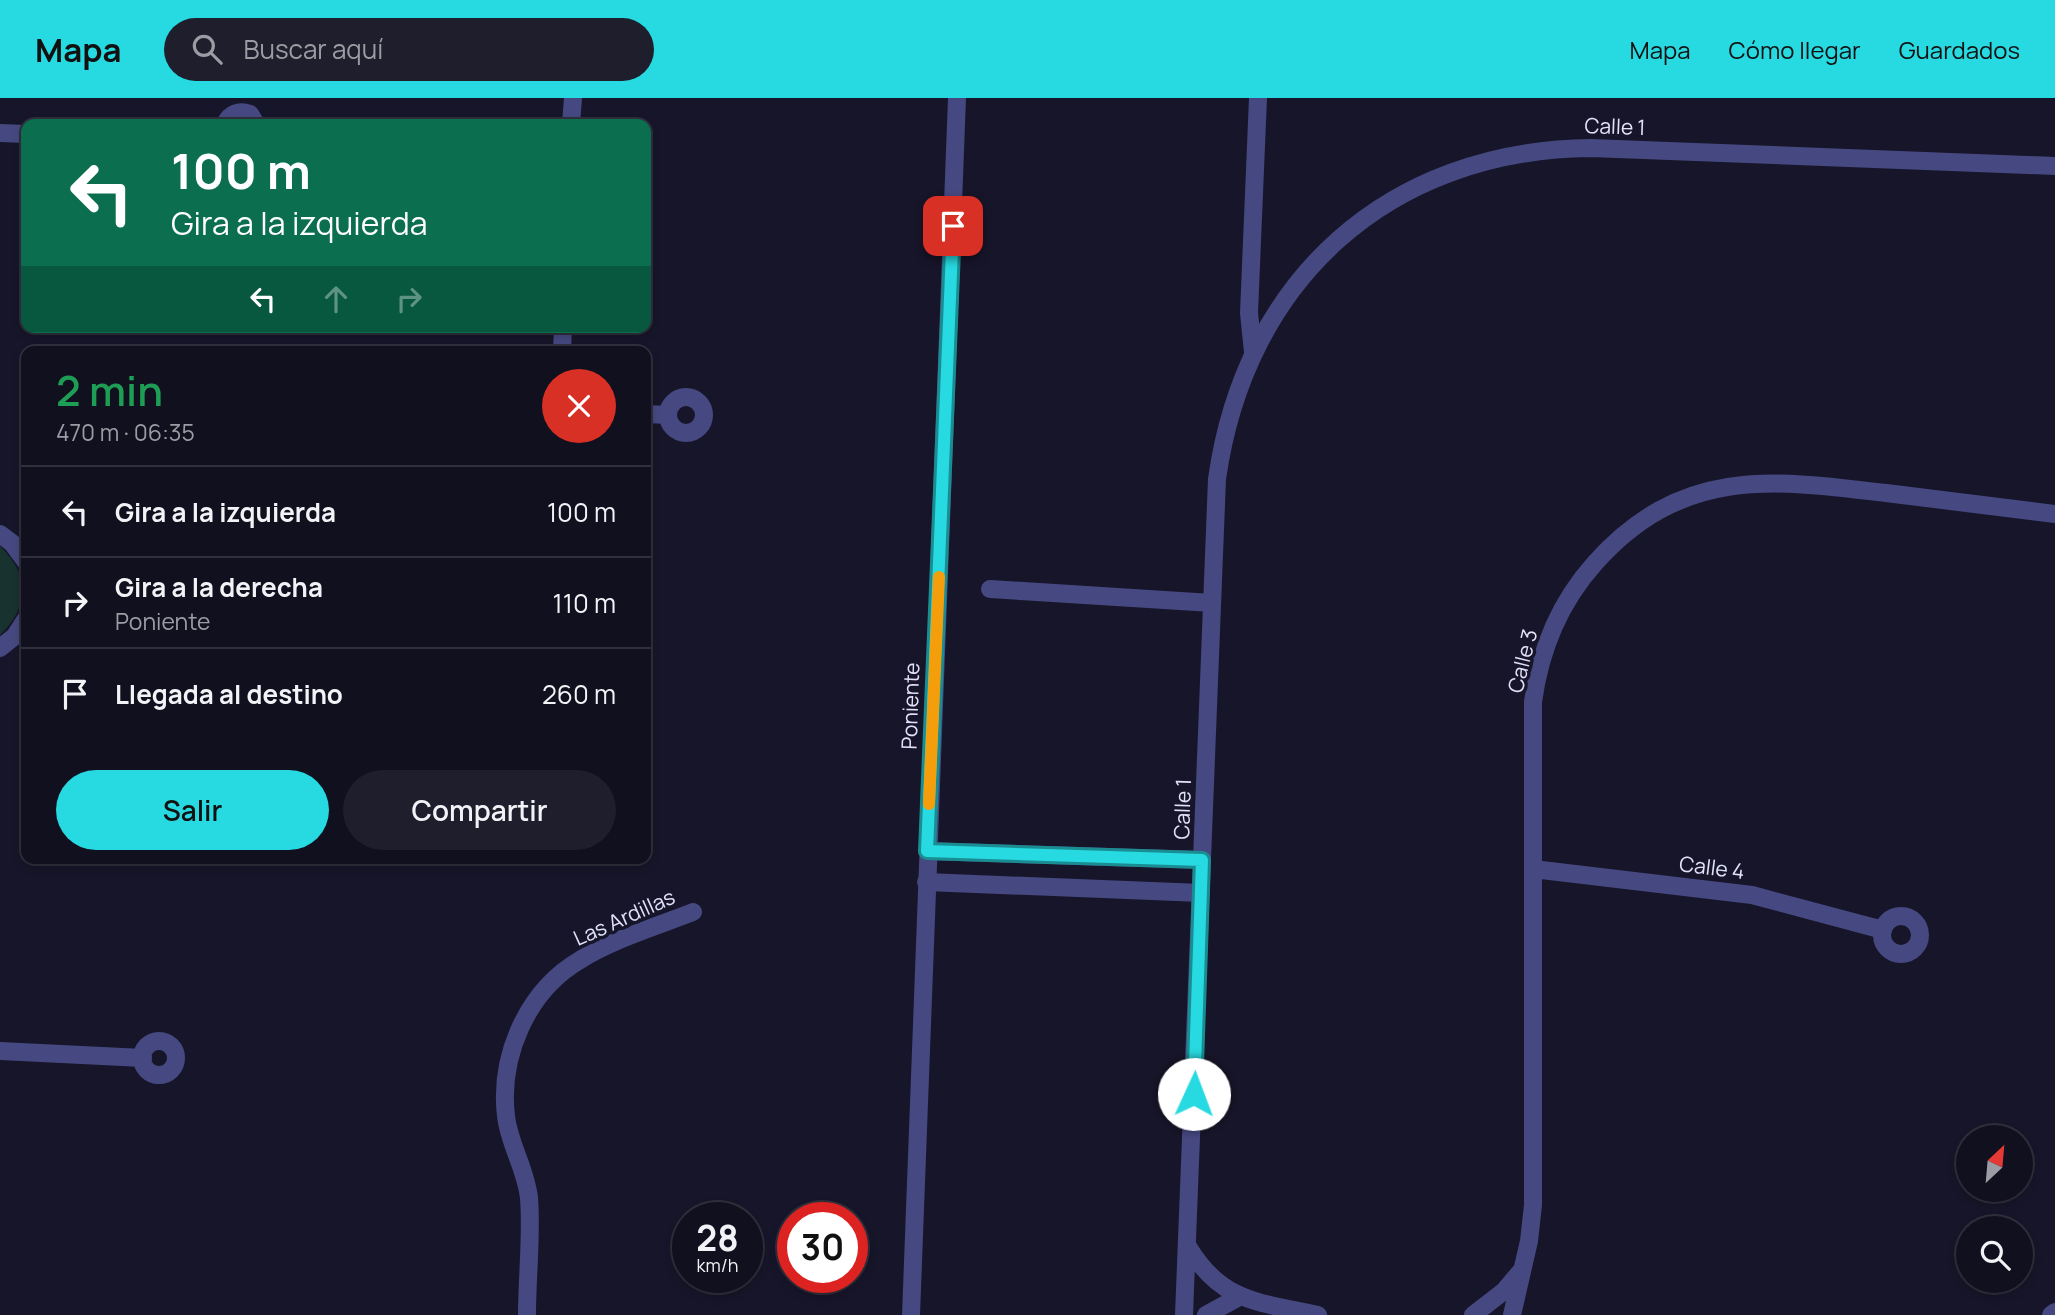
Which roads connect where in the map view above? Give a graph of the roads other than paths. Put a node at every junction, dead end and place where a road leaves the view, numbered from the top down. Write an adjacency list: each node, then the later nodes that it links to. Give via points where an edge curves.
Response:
1 (572, 98): 6 (street)
2 (957, 98): 20 (street, Poniente)
3 (1258, 98): 10 (street, Calle 1, via 1249,313)
4 (228, 119): 5 (street, via 240,112)
5 (254, 119)
6 (571, 119)
7 (0, 133): 8 (street)
8 (21, 134)
9 (2055, 166): 10 (street, Calle 1, via 1591,148 1503,156 1420,185 1348,232 1292,289)
10 (1253, 352): 17 (street, Calle 1, via 1229,416 1220,457)
11 (651, 414): 12 (street)
12 (668, 415)
13 (2055, 514): 22 (street, Calle 3, via 1796,482 1759,482 1693,495 1640,522 1580,582 1542,656 1532,720)
14 (1, 533): 15 (street)
15 (21, 555)
16 (990, 589): 17 (street)
17 (1212, 603): 21 (street, Calle 1)
18 (21, 628): 19 (street)
19 (0, 648)
20 (927, 851): 21 (street); 23 (street, Poniente)
21 (1202, 860): 24 (street, Calle 1)
22 (1533, 869): 26 (street, Calle 4, via 1752,895); 30 (street, Calle 3, via 1533,1205)
23 (926, 882): 24 (street); 33 (street, Poniente)
24 (1201, 893): 29 (street, Calle 1)
25 (693, 912): 32 (street, Las Ardillas, via 612,944 569,967 537,1001 515,1039 505,1104 529,1196)
26 (1883, 930)
27 (0, 1051): 28 (street)
28 (143, 1058)
29 (1187, 1245): 31 (street, via 1210,1276); 34 (street, Calle 1)
30 (1523, 1268): 37 (street, via 1504,1291); 38 (street, Calle 3)
31 (1239, 1297): 35 (street); 36 (street)
32 (527, 1315)
33 (911, 1315)
34 (1184, 1315)
35 (1206, 1315)
36 (1318, 1315)
37 (1473, 1315)
38 (1512, 1315)

